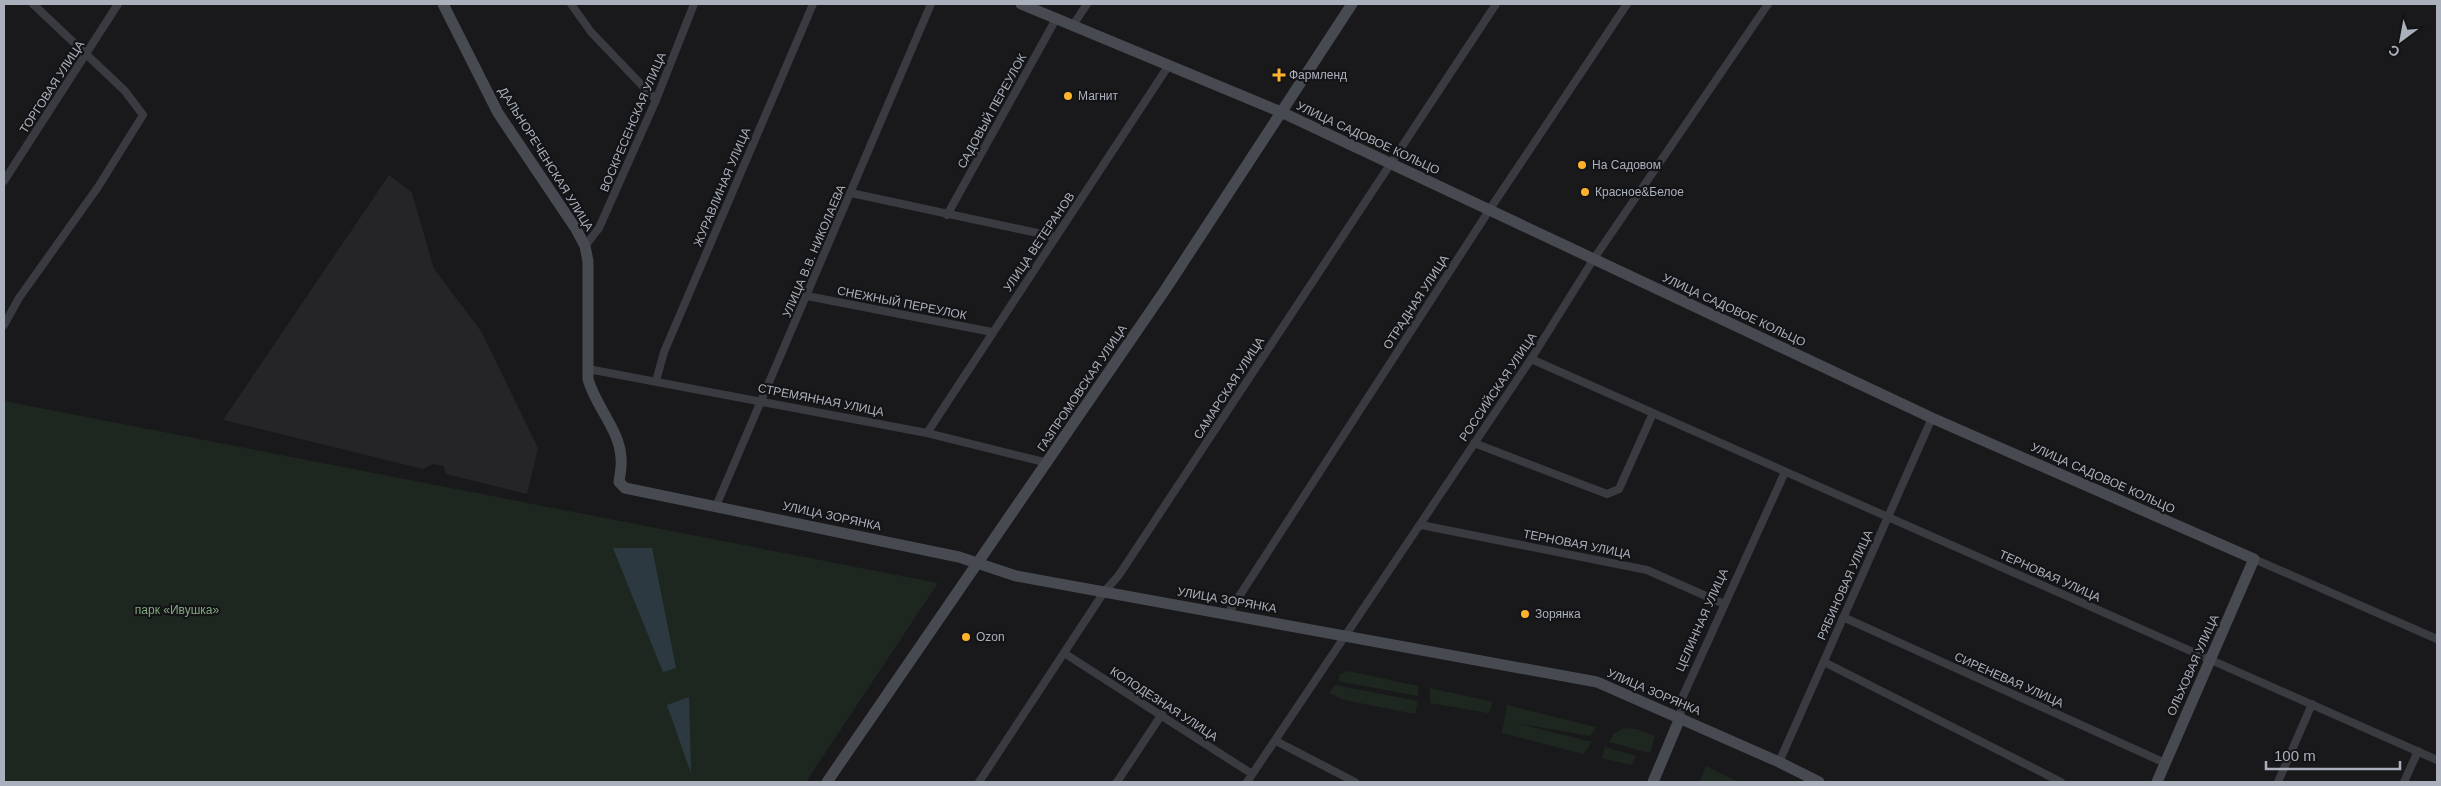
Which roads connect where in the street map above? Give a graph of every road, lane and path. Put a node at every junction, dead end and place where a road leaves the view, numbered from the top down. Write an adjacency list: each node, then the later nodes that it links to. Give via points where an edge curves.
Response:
1 (33, 4): 16 (street)
2 (118, 4): 16 (street, ТОРГОВАЯ УЛИЦА)
3 (443, 4): 26 (street, ДАЛЬНОРЕЧЕНСКАЯ УЛИЦА, via 498,113 576,228)
4 (571, 4): 18 (street, via 591,32)
5 (694, 4): 18 (street, ВОСКРЕСЕНСКАЯ УЛИЦА)
6 (813, 4): 33 (street, ЖУРАВЛИНАЯ УЛИЦА, via 664,352)
7 (931, 4): 22 (street, УЛИЦА В.В. НИКОЛАЕВА)
8 (1021, 4): 14 (street, УЛИЦА САДОВОЕ КОЛЬЦО)
9 (1087, 4): 15 (street)
10 (1352, 4): 19 (street, ГАЗПРОМОВСКАЯ УЛИЦА)
11 (1496, 4): 20 (street, САМАРСКАЯ УЛИЦА)
12 (1628, 4): 23 (street, ОТРАДНАЯ УЛИЦА)
13 (1768, 4): 27 (street, РОССИЙСКАЯ УЛИЦА)
14 (1056, 19): 15 (street, УЛИЦА САДОВОЕ КОЛЬЦО); 24 (street, САДОВЫЙ ПЕРЕУЛОК)
15 (1073, 26): 17 (street, УЛИЦА САДОВОЕ КОЛЬЦО)
16 (87, 54): 21 (street, ТОРГОВАЯ УЛИЦА); 29 (street, via 126,91 143,115)
17 (1169, 65): 19 (street, УЛИЦА САДОВОЕ КОЛЬЦО); 25 (street, УЛИЦА ВЕТЕРАНОВ)
18 (656, 100): 26 (street, ВОСКРЕСЕНСКАЯ УЛИЦА, via 599,228)
19 (1282, 112): 20 (street, УЛИЦА САДОВОЕ КОЛЬЦО); 39 (street, ГАЗПРОМОВСКАЯ УЛИЦА)
20 (1390, 165): 23 (street, УЛИЦА САДОВОЕ КОЛЬЦО); 47 (street, САМАРСКАЯ УЛИЦА, via 1124,567)
21 (4, 181)
22 (851, 193): 24 (street); 28 (street, УЛИЦА В.В. НИКОЛАЕВА)
23 (1490, 209): 27 (street, УЛИЦА САДОВОЕ КОЛЬЦО); 49 (street, ОТРАДНАЯ УЛИЦА)
24 (947, 215): 25 (street)
25 (1056, 237): 30 (street, УЛИЦА ВЕТЕРАНОВ)
26 (584, 246): 32 (street, ДАЛЬНОРЕЧЕНСКАЯ УЛИЦА, via 588,261)
27 (1593, 260): 31 (street, РОССИЙСКАЯ УЛИЦА); 36 (street, УЛИЦА САДОВОЕ КОЛЬЦО)
28 (807, 296): 30 (street, СНЕЖНЫЙ ПЕРЕУЛОК); 34 (street, УЛИЦА В.В. НИКОЛАЕВА)
29 (4, 325)
30 (992, 332): 37 (street, УЛИЦА ВЕТЕРАНОВ)
31 (1531, 359): 35 (street, ТЕРНОВАЯ УЛИЦА); 38 (street, РОССИЙСКАЯ УЛИЦА)
32 (588, 369): 33 (street, СТРЕМЯННАЯ УЛИЦА); 41 (street, ДАЛЬНОРЕЧЕНСКАЯ УЛИЦА, via 590,389 617,439 621,458)
33 (656, 381): 34 (street, СТРЕМЯННАЯ УЛИЦА)
34 (762, 400): 37 (street, СТРЕМЯННАЯ УЛИЦА); 42 (street, УЛИЦА В.В. НИКОЛАЕВА)
35 (1653, 413): 38 (street, via 1619,489 1607,494); 40 (street, ТЕРНОВАЯ УЛИЦА)
36 (1932, 418): 43 (street, РЯБИНОВАЯ УЛИЦА); 45 (street, УЛИЦА САДОВОЕ КОЛЬЦО)
37 (928, 432): 39 (street, СТРЕМЯННАЯ УЛИЦА)
38 (1474, 443): 44 (street, РОССИЙСКАЯ УЛИЦА)
39 (1048, 463): 46 (street, ГАЗПРОМОВСКАЯ УЛИЦА)
40 (1785, 472): 43 (street, ТЕРНОВАЯ УЛИЦА); 48 (street, ЦЕЛИННАЯ УЛИЦА)
41 (619, 482): 42 (street, УЛИЦА ЗОРЯНКА, via 625,488)
42 (716, 506): 46 (street, УЛИЦА ЗОРЯНКА, via 959,556)
43 (1888, 516): 50 (street, РЯБИНОВАЯ УЛИЦА); 54 (street, ТЕРНОВАЯ УЛИЦА)
44 (1420, 525): 48 (street, ТЕРНОВАЯ УЛИЦА, via 1647,570); 51 (street, РОССИЙСКАЯ УЛИЦА)
45 (2254, 559): 52 (street, УЛИЦА САДОВОЕ КОЛЬЦО); 54 (street, ОЛЬХОВАЯ УЛИЦА)
46 (978, 564): 47 (street, УЛИЦА ЗОРЯНКА, via 1016,576); 65 (street, ГАЗПРОМОВСКАЯ УЛИЦА)
47 (1104, 592): 49 (street, УЛИЦА ЗОРЯНКА); 53 (street, САМАРСКАЯ УЛИЦА)
48 (1724, 604): 58 (street, ЦЕЛИННАЯ УЛИЦА, via 1683,696)
49 (1227, 615): 51 (street, УЛИЦА ЗОРЯНКА)
50 (1843, 617): 55 (street, РЯБИНОВАЯ УЛИЦА); 63 (street, СИРЕНЕВАЯ УЛИЦА)
51 (1346, 635): 58 (street, УЛИЦА ЗОРЯНКА, via 1597,682); 59 (street, РОССИЙСКАЯ УЛИЦА)
52 (2437, 639)
53 (1064, 653): 57 (street, КОЛОДЕЗНАЯ УЛИЦА); 66 (street, САМАРСКАЯ УЛИЦА)
54 (2211, 660): 56 (street, ТЕРНОВАЯ УЛИЦА); 63 (street, ОЛЬХОВАЯ УЛИЦА)
55 (1824, 662): 62 (street, РЯБИНОВАЯ УЛИЦА); 72 (street)
56 (2312, 704): 60 (street, ТЕРНОВАЯ УЛИЦА); 74 (street)
57 (1162, 714): 64 (street, КОЛОДЕЗНАЯ УЛИЦА); 67 (street)
58 (1680, 718): 62 (street, УЛИЦА ЗОРЯНКА); 70 (street, ЦЕЛИННАЯ УЛИЦА)
59 (1276, 741): 64 (street, РОССИЙСКАЯ УЛИЦА); 69 (street)
60 (2418, 751): 61 (street, ТЕРНОВАЯ УЛИЦА); 75 (street)
61 (2437, 760)
62 (1779, 762): 71 (street, УЛИЦА ЗОРЯНКА)
63 (2165, 763): 73 (street, ОЛЬХОВАЯ УЛИЦА)
64 (1252, 774): 68 (street, РОССИЙСКАЯ УЛИЦА)
65 (828, 782)
66 (979, 782)
67 (1117, 782)
68 (1247, 782)
69 (1355, 782)
70 (1653, 782)
71 (1819, 782)
72 (2061, 782)
73 (2157, 782)
74 (2278, 782)
75 (2404, 782)

